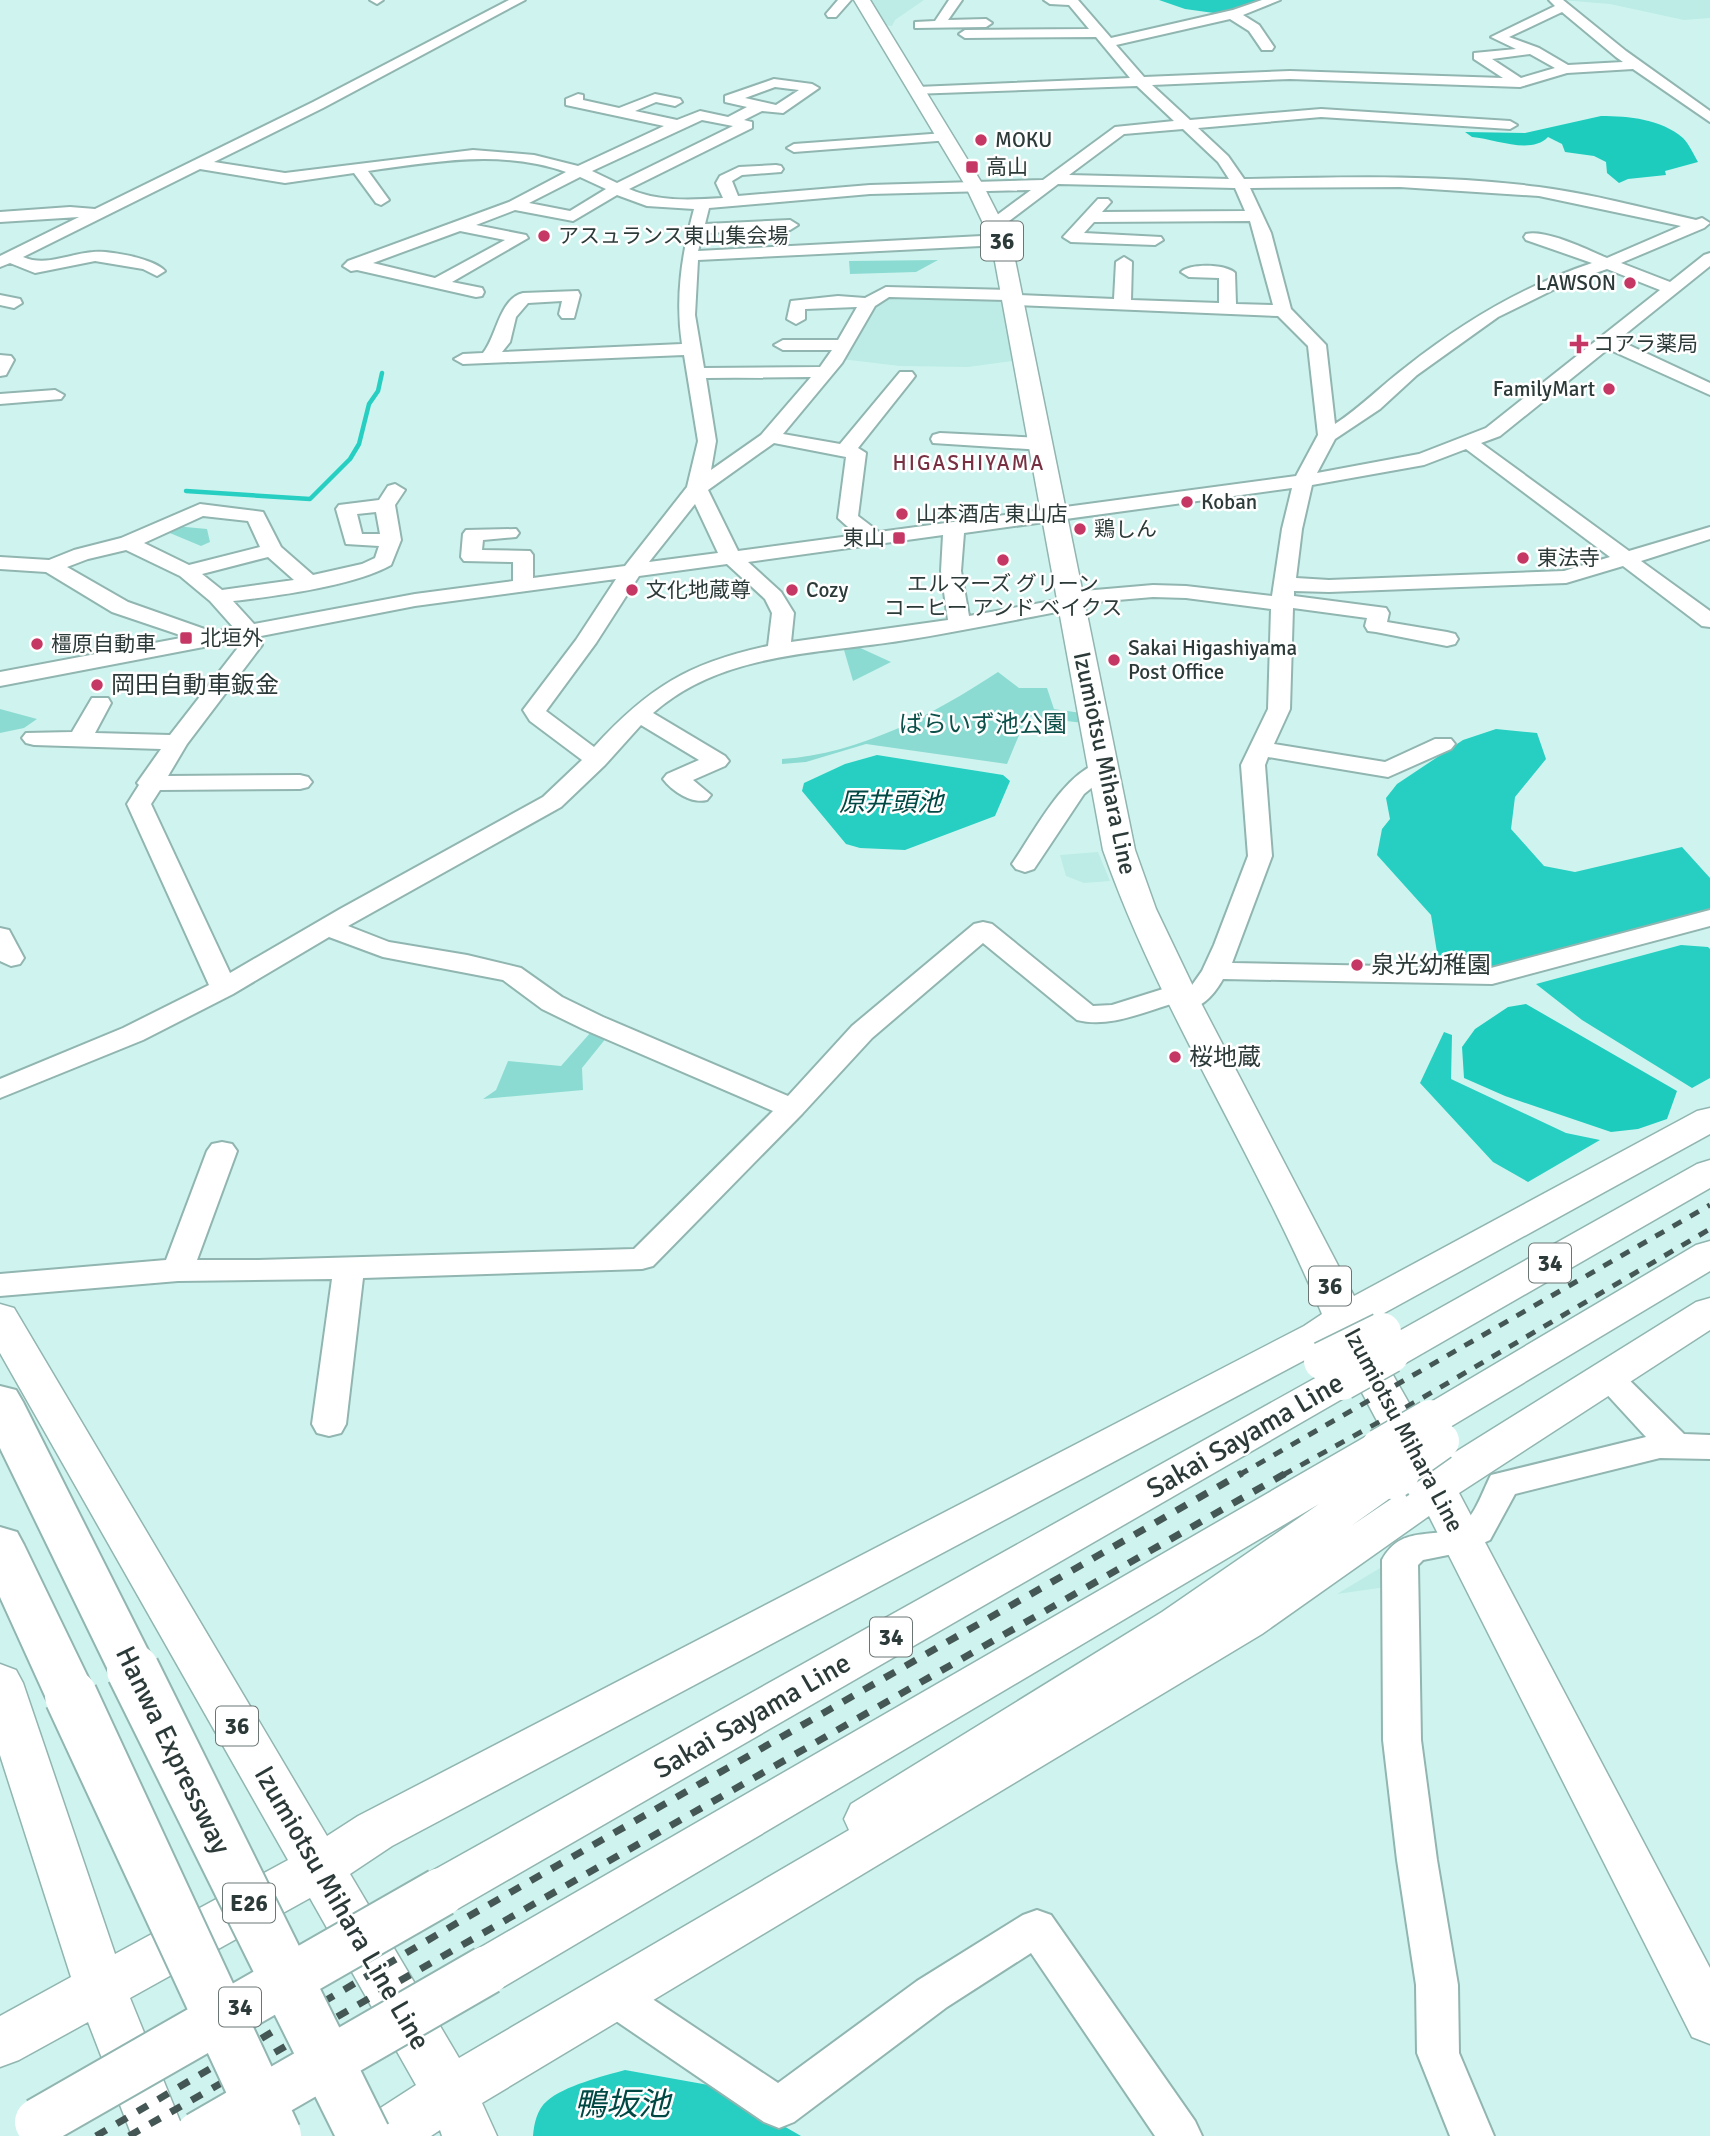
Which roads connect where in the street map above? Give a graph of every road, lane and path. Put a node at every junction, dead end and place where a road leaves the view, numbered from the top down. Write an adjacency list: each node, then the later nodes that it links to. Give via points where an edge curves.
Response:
1 (519, 0): 39 (street, via 318,106)
2 (845, 0): 8 (street)
3 (862, 0): 22 (main road, Izumiotsu Mihara Line / 36)
4 (1050, 0): 15 (street, via 1073,2)
5 (1274, 0): 9 (street)
6 (1560, 3): 17 (street, via 1498,37); 18 (street)
7 (953, 5): 10 (street, via 985,12); 12 (street)
8 (832, 14)
9 (1232, 14): 15 (street); 16 (street, via 1254,28)
10 (987, 23): 11 (street); 12 (street)
11 (1031, 23)
12 (940, 24): 13 (street)
13 (920, 25)
14 (965, 34): 15 (street)
15 (1103, 38): 20 (street)
16 (1267, 47)
17 (1534, 51): 19 (street); 21 (street, via 1479,57)
18 (1635, 65): 19 (street); 29 (street)
19 (1566, 69): 21 (street)
20 (1139, 80): 21 (street, via 1333,75); 22 (street); 32 (street)
21 (1520, 83)
22 (917, 91): 34 (main road, Izumiotsu Mihara Line / 36)
23 (579, 98): 27 (street, via 571,102)
24 (1284, 98): 28 (street)
25 (675, 102): 27 (street, via 655,98)
26 (760, 106): 26 (street, via 730,99 774,83 812,88 778,110); 30 (street)
27 (621, 113): 31 (street)
28 (1297, 114): 32 (street, via 1245,113); 33 (street)
29 (1710, 118)
30 (730, 121): 31 (street, via 700,115); 45 (street, via 747,125)
31 (679, 125): 38 (street)
32 (1184, 125): 36 (street); 42 (street, via 1120,130)
33 (1510, 125)
34 (945, 137): 37 (street); 44 (main road, Izumiotsu Mihara Line / 36)
35 (1227, 137): 36 (street)
36 (1200, 138): 43 (street)
37 (794, 148)
38 (578, 163): 40 (street, via 458,154); 45 (street); 50 (street)
39 (196, 164): 40 (street, via 285,178); 51 (street)
40 (358, 168): 47 (street)
41 (776, 169): 46 (street, via 739,171 725,179)
42 (1050, 182): 43 (street); 44 (street); 60 (street)
43 (1241, 184): 53 (street); 56 (street, via 1516,188)
44 (974, 185): 46 (street, via 813,184); 60 (main road, Izumiotsu Mihara Line / 36)
45 (618, 188): 49 (street, via 645,200); 50 (street, via 573,216)
46 (730, 196): 49 (street)
47 (381, 200)
48 (1105, 200): 55 (street)
49 (703, 204): 59 (street)
50 (514, 205): 58 (street)
51 (97, 214): 54 (street); 64 (street)
52 (1129, 216): 53 (street); 55 (street); 62 (street)
53 (1255, 216): 78 (street)
54 (0, 217)
55 (1090, 217): 62 (street, via 1071,237)
56 (1704, 223): 68 (street)
57 (790, 225): 59 (street)
58 (460, 226): 71 (street, via 520,238); 71 (street, via 353,265)
59 (695, 229): 65 (street)
60 (998, 232): 65 (street); 74 (main road, Izumiotsu Mihara Line / 36)
61 (1532, 237): 68 (street)
62 (1126, 239): 63 (street)
63 (1155, 240)
64 (8, 254): 69 (street, via 35,268 94,256 148,265)
65 (690, 256): 84 (street, via 686,315)
66 (1710, 258): 72 (street)
67 (1124, 262): 76 (street)
68 (1608, 263): 72 (street); 95 (street, via 1561,279 1492,313 1411,371 1374,405)
69 (157, 271)
70 (1189, 272): 77 (street, via 1227,273)
71 (438, 283): 73 (street)
72 (1672, 289): 81 (street)
73 (476, 292)
74 (1013, 298): 75 (street, via 886,292); 76 (street); 99 (main road, Izumiotsu Mihara Line / 36)
75 (868, 303): 79 (street, via 797,305); 83 (street)
76 (1122, 304): 77 (street)
77 (1228, 308): 78 (street)
78 (1283, 311): 95 (street, via 1317,345)
79 (796, 318)
80 (564, 332): 84 (street); 85 (street); 85 (street, via 572,295 523,298 508,316 501,342)
81 (1607, 342): 92 (street); 98 (street, via 1493,432)
82 (783, 345): 83 (street)
83 (844, 345): 89 (street)
84 (692, 349): 90 (street)
85 (489, 357): 86 (street)
86 (463, 359)
87 (0, 360): 88 (street, via 5,360)
88 (0, 371)
89 (825, 372): 90 (street); 96 (street)
90 (696, 373): 102 (street, via 707,441)
91 (906, 376): 100 (street)
92 (1710, 390)
93 (55, 395): 94 (street)
94 (0, 399)
95 (1327, 435): 101 (street)
96 (770, 437): 100 (street); 102 (street)
97 (940, 439): 99 (street)
98 (1469, 443): 101 (street, via 1399,466); 112 (street)
99 (1042, 444): 103 (main road, Izumiotsu Mihara Line / 36)
100 (845, 452): 107 (street, via 856,453 848,518)
101 (1303, 481): 103 (street); 119 (street)
102 (697, 488): 111 (street); 115 (street)
103 (1056, 515): 104 (street); 121 (main road, Izumiotsu Mihara Line / 36)
104 (954, 527): 107 (street); 123 (street, via 951,571)
105 (509, 533): 118 (street, via 473,534 471,557 523,555)
106 (1710, 533): 112 (street)
107 (875, 538): 111 (street)
108 (391, 540): 108 (street, via 390,498 346,509 353,540); 117 (street, via 384,561 369,569)
109 (128, 543): 110 (street, via 200,510 256,516); 114 (street); 116 (street)
110 (272, 550): 116 (street); 117 (street)
111 (730, 556): 115 (street); 127 (street, via 774,596 783,613)
112 (1626, 559): 119 (street, via 1566,577 1329,586); 122 (street)
113 (0, 563): 114 (street)
114 (51, 566): 125 (street, via 120,607)
115 (632, 571): 118 (street); 136 (street, via 534,710)
116 (187, 572): 120 (street)
117 (309, 582): 120 (street)
118 (523, 586): 124 (street, via 415,600)
119 (1284, 596): 121 (street, via 1153,591); 126 (street, via 1378,613 1376,626); 135 (street, via 1279,709)
120 (218, 597): 124 (street)
121 (1072, 600): 123 (street); 137 (main road, Izumiotsu Mihara Line / 36)
122 (1710, 621)
123 (960, 625): 127 (street)
124 (250, 632): 125 (street); 133 (street, via 251,645)
125 (213, 639): 128 (street)
126 (1447, 639)
127 (779, 649): 130 (street, via 696,677 668,691)
128 (0, 679)
129 (100, 703): 132 (street)
130 (640, 715): 136 (street); 140 (street, via 717,761 675,779)
131 (34, 738): 132 (street)
132 (79, 740): 133 (street)
133 (177, 742): 139 (street)
134 (1443, 744): 135 (street, via 1388,770)
135 (1259, 749): 144 (street, via 1252,765 1260,856)
136 (597, 760): 143 (street, via 552,802)
137 (1104, 768): 141 (street, via 1075,789); 146 (main road, Izumiotsu Mihara Line / 36, via 1119,850)
138 (300, 782): 139 (street)
139 (149, 783): 145 (street, via 139,804)
140 (699, 795)
141 (1025, 864)
142 (1710, 918): 144 (street, via 1492,976)
143 (328, 927): 145 (street); 148 (street, via 383,949 512,974 552,1003 593,1023)
144 (1215, 971): 146 (street, via 1203,991)
145 (223, 988): 147 (street, via 133,1034)
146 (1181, 998): 148 (street, via 1115,1013 1087,1014 984,930 862,1032); 158 (main road, Izumiotsu Mihara Line / 36)
147 (0, 1089)
148 (792, 1108): 153 (street, via 642,1259)
149 (1710, 1119): 158 (main road)
150 (222, 1151): 154 (street)
151 (1710, 1172): 158 (main road, 34, via 1543,1267)
152 (1710, 1254): 165 (main road, bridge)
153 (349, 1269): 154 (street); 162 (street)
154 (178, 1270): 155 (street)
155 (0, 1285)
156 (1710, 1312): 160 (main road)
157 (0, 1318): 171 (main road, Izumiotsu Mihara Line Line / 36)
158 (1372, 1335): 159 (main road, Sakai Sayama Line / 34, bridge); 166 (main road, Izumiotsu Mihara Line / 36); 170 (main road, via 1318,1336)
159 (1332, 1371): 170 (main road, via 497,1788); 178 (main road, Sakai Sayama Line / 34, bridge)
160 (1606, 1376): 163 (street); 166 (main road)
161 (0, 1402): 182 (highway, Hanwa Expressway / E26, bridge)
162 (329, 1424)
163 (1675, 1446): 164 (street); 167 (street, via 1503,1484 1478,1531)
164 (1710, 1447)
165 (1386, 1462): 172 (main road, via 1178,1625 811,1857); 180 (main road, bridge)
166 (1437, 1489): 167 (main road, Izumiotsu Mihara Line / 36); 172 (main road, via 1246,1621)
167 (1463, 1539): 175 (main road, Izumiotsu Mihara Line / 36); 186 (street, via 1413,1549 1400,1560 1402,1740 1437,1985 1438,2053)
168 (0, 1545): 181 (highway, bridge)
169 (4, 1708): 173 (main road)
170 (393, 1821): 171 (main road)
171 (319, 1868): 173 (main road); 177 (main road, Izumiotsu Mihara Line Line / 36)
172 (759, 1909): 174 (main road)
173 (101, 1989): 176 (main road); 179 (main road)
174 (612, 1996): 177 (main road); 185 (street, via 779,2108 932,1994 1037,1928)
175 (1710, 2020)
176 (0, 2043)
177 (450, 2093): 183 (main road); 184 (main road, Izumiotsu Mihara Line Line / 36)
178 (27, 2129)
179 (159, 2136)
180 (200, 2136)
181 (275, 2136)
182 (364, 2136)
183 (384, 2136)
184 (470, 2136)
185 (1178, 2136)
186 (1472, 2136)

